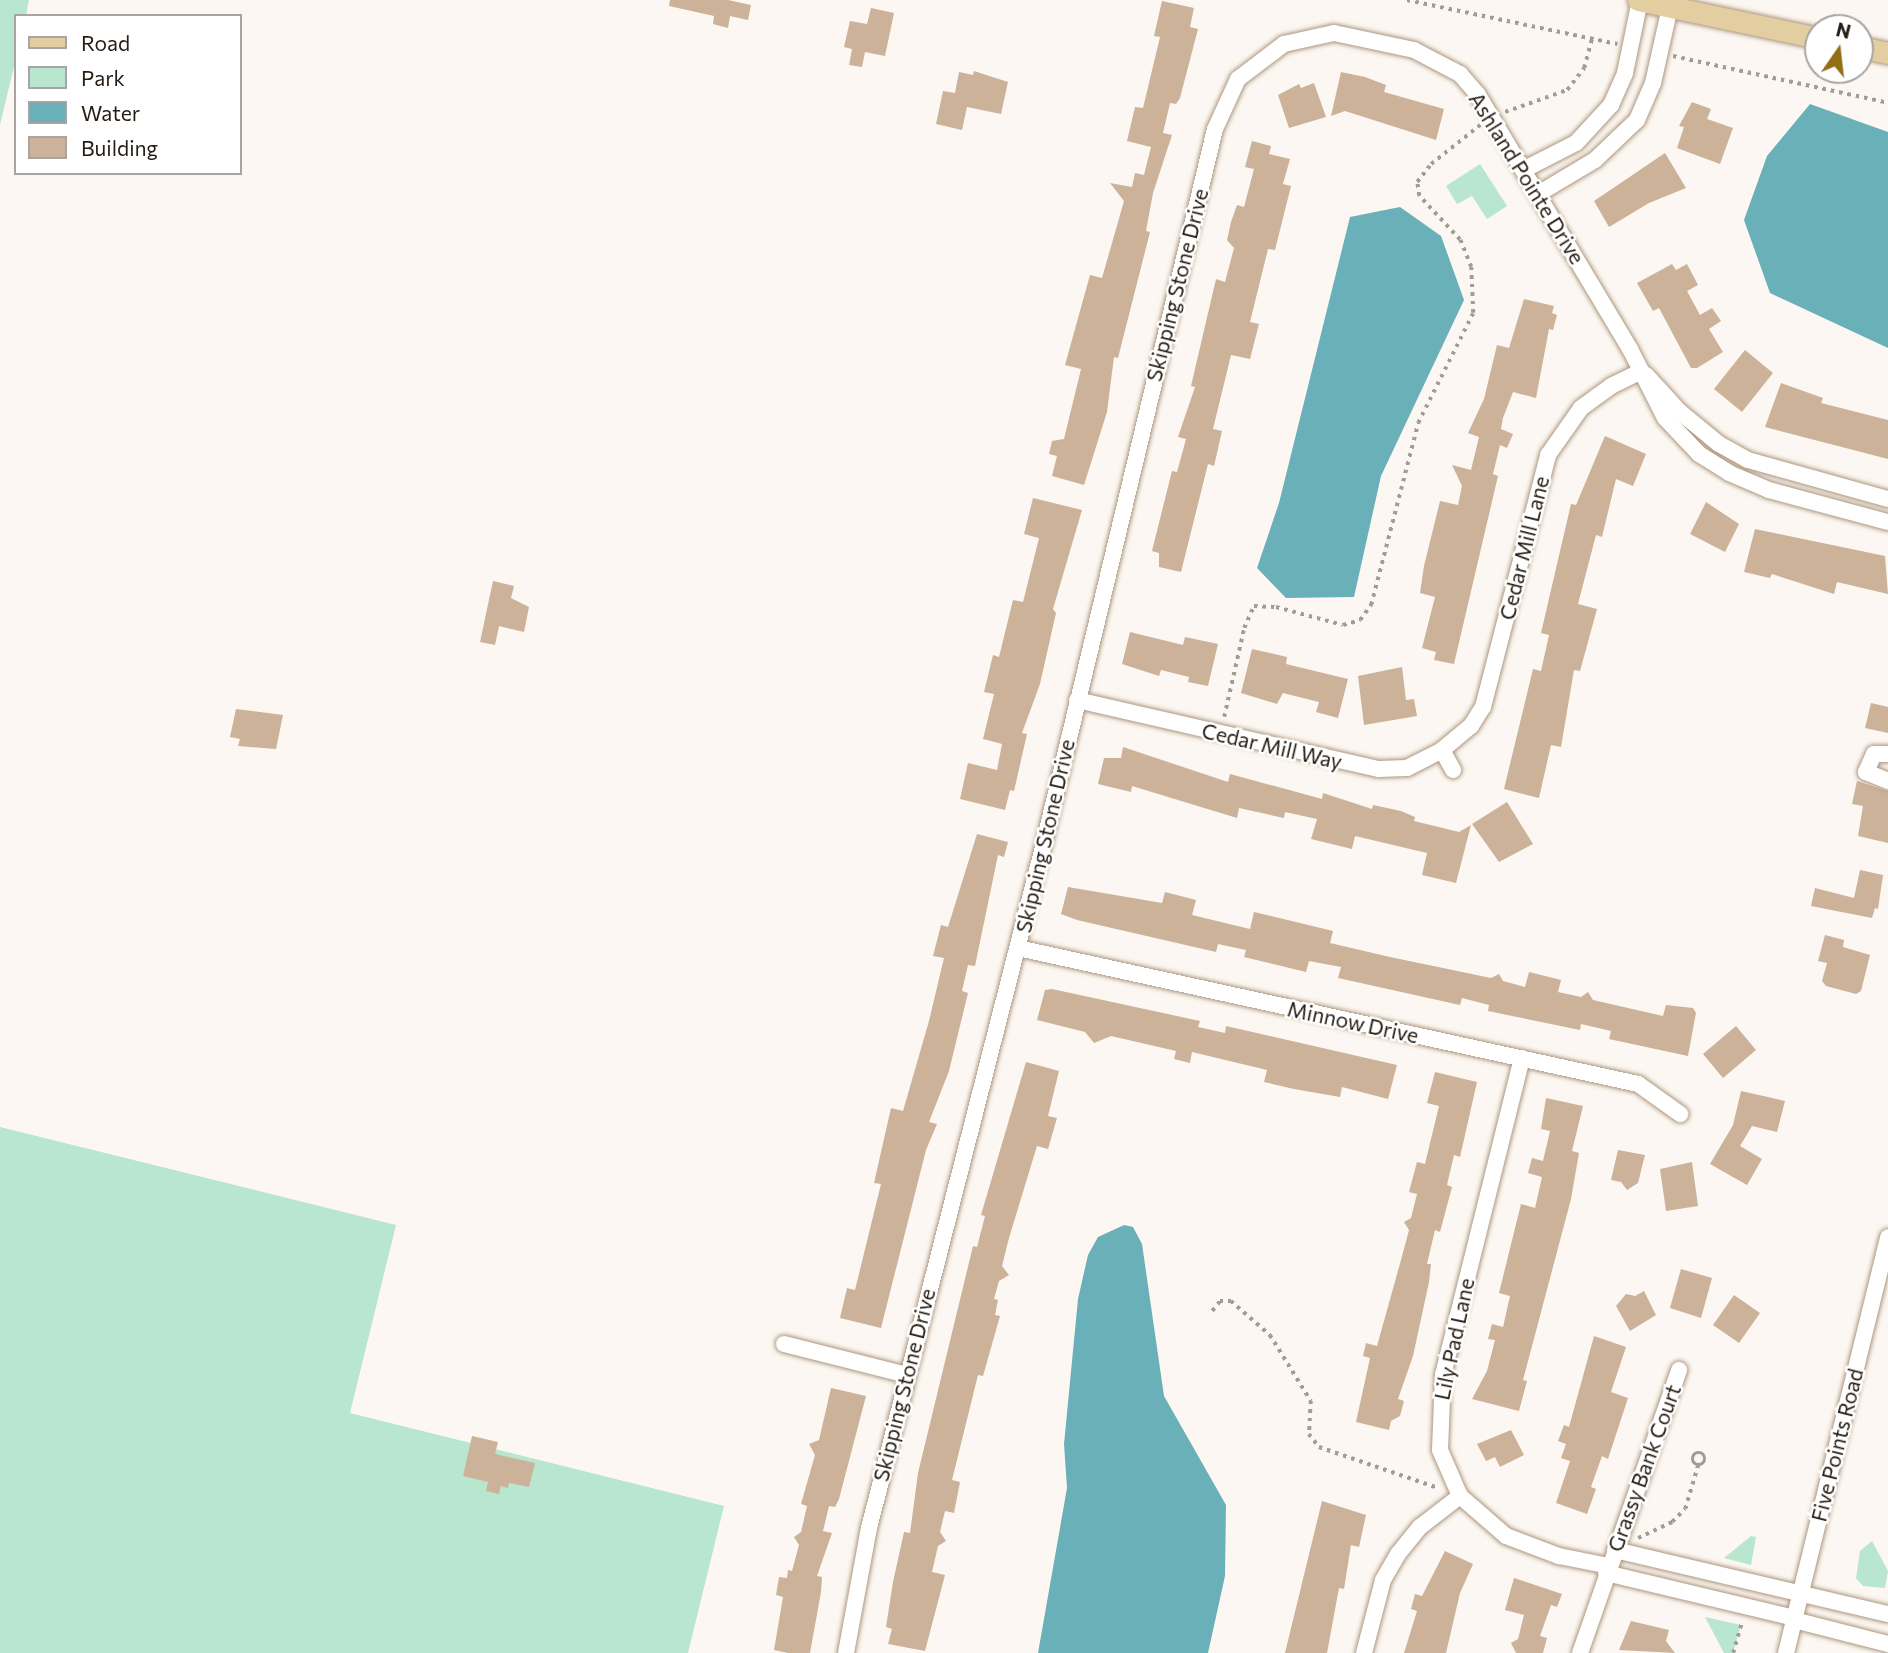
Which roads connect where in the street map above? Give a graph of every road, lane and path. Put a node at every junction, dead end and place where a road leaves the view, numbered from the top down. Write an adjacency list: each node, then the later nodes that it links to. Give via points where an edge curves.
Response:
1 (1639, 0): 2 (main road); 7 (street, via 1618,93)
2 (1670, 7): 3 (main road); 8 (street, via 1646,106)
3 (1804, 35)
4 (1592, 39): 6 (path, via 1584,68 1566,90)
5 (1284, 44): 6 (street, Ashland Pointe Drive, via 1335,33 1414,50 1460,74); 14 (street, Skipping Stone Drive, via 1238,79 1224,102)
6 (1493, 119): 9 (street, Ashland Pointe Drive); 15 (path, via 1431,164 1417,182 1419,197 1460,240 1475,288 1473,313 1418,422 1371,605 1360,621 1343,625 1276,607 1254,606 1244,628)
7 (1592, 128): 8 (street); 9 (street, via 1576,143)
8 (1609, 149): 10 (street)
9 (1523, 170): 10 (street, Ashland Pointe Drive)
10 (1538, 194): 11 (street, Ashland Pointe Drive)
11 (1642, 371): 12 (street, Ashland Pointe Drive, via 1680,412 1719,444 1748,460); 13 (street, Ashland Pointe Drive, via 1665,418 1699,454 1729,473 1769,490); 16 (street, Cedar Mill Lane, via 1581,408 1548,455 1483,707 1471,726)
12 (1888, 499)
13 (1888, 522)
14 (1077, 700): 15 (street, Cedar Mill Way); 20 (street, Skipping Stone Drive)
15 (1220, 734): 16 (street, Cedar Mill Way, via 1378,769 1407,768)
16 (1442, 750): 18 (street)
17 (1888, 754): 19 (street, via 1874,754 1866,772)
18 (1453, 770)
19 (1888, 781)
20 (1018, 948): 21 (street, Minnow Drive); 27 (street, Skipping Stone Drive)
21 (1522, 1058): 22 (street, Minnow Drive, via 1638,1084); 29 (street, Lily Pad Lane, via 1438,1403 1440,1450)
22 (1680, 1114)
23 (1888, 1237): 32 (street, Five Points Road)
24 (1212, 1311): 29 (path, via 1220,1301 1231,1301 1269,1335 1311,1401 1309,1434 1319,1447)
25 (785, 1344): 27 (street)
26 (1679, 1370): 30 (street, Grassy Bank Court)
27 (907, 1375): 37 (street, Skipping Stone Drive, via 869,1528)
28 (1698, 1465): 30 (path, via 1690,1503 1679,1516)
29 (1461, 1496): 31 (street, Lily Pad Lane, via 1506,1536); 38 (street, via 1420,1527 1398,1554 1384,1580)
30 (1615, 1550): 31 (street, Grassy Bank Court); 32 (street)
31 (1607, 1570): 33 (street, Lily Pad Lane); 39 (street, Grassy Bank Court)
32 (1801, 1592): 34 (street); 35 (street, Five Points Road)
33 (1748, 1607): 35 (street, Lily Pad Lane); 40 (path)
34 (1888, 1614)
35 (1794, 1619): 36 (street, Lily Pad Lane); 41 (street, Five Points Road)
36 (1888, 1644)
37 (846, 1653)
38 (1364, 1653)
39 (1580, 1653)
40 (1733, 1653)
41 (1786, 1653)

